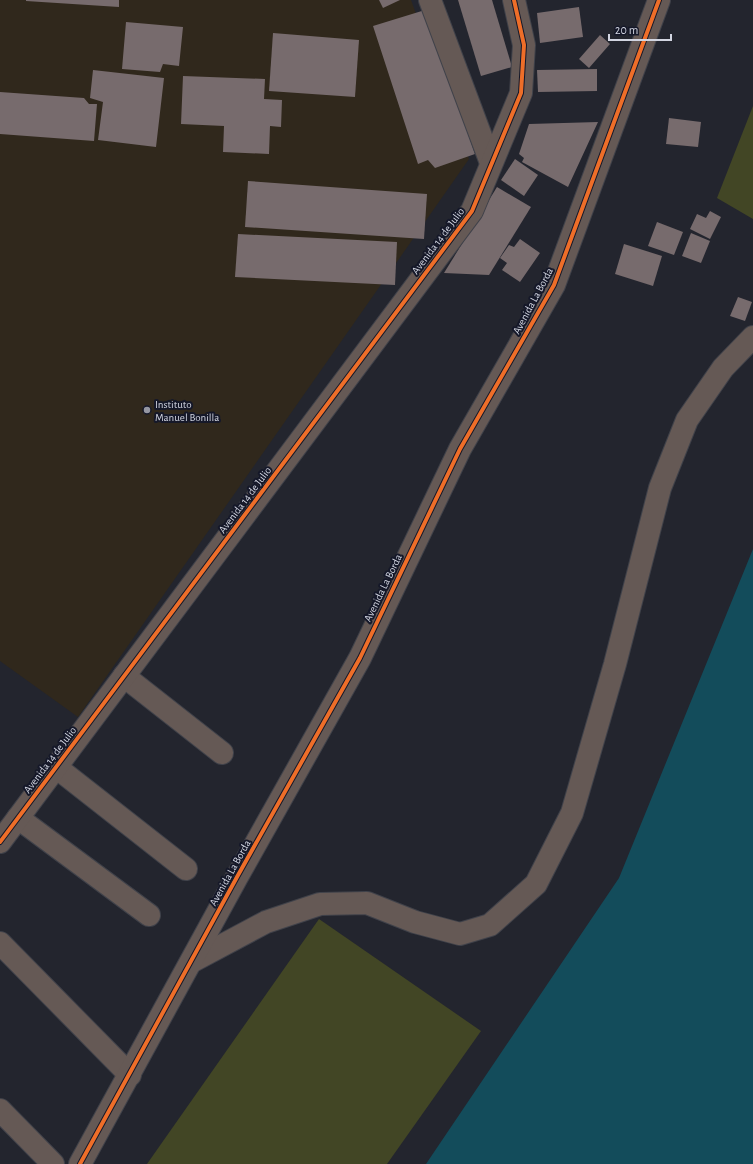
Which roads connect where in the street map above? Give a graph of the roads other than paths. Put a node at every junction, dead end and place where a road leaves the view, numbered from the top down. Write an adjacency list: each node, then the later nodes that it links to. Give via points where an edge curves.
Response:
1 (430, 0): 4 (street)
2 (514, 0): 4 (street, Avenida 14 de Julio, via 524,45 521,93)
3 (659, 0): 14 (street, Avenida La Borda, via 554,285 460,449 360,658)
4 (491, 163): 6 (street, Avenida 14 de Julio, via 472,211)
5 (753, 337): 14 (street, via 723,368 687,420 660,488 615,664 572,812 536,884 490,925 460,934 414,922 368,902 320,904 266,922)
6 (124, 676): 7 (street); 8 (street, Avenida 14 de Julio)
7 (222, 753)
8 (56, 767): 9 (street, Avenida 14 de Julio); 11 (street)
9 (18, 818): 10 (street, Avenida 14 de Julio); 12 (street)
10 (0, 842)
11 (186, 869)
12 (149, 915)
13 (0, 943): 15 (street)
14 (191, 962): 15 (street, Avenida La Borda)
15 (130, 1075): 18 (street, Avenida La Borda)
16 (0, 1110): 17 (street)
17 (53, 1164)
18 (80, 1164)

